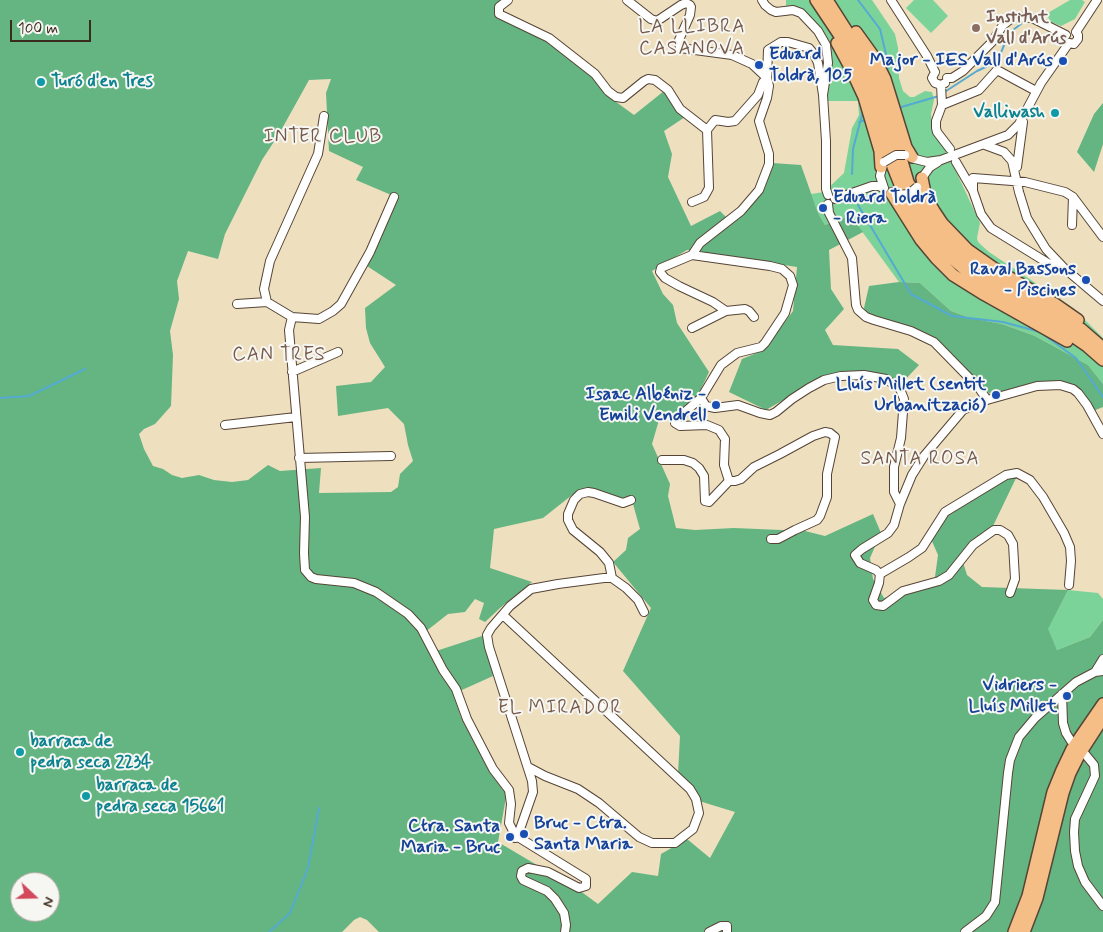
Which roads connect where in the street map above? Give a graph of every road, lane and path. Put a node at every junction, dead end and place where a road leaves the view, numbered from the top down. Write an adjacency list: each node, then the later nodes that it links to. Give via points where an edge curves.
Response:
1 (508, 0): 19 (street, via 499,6 499,14 549,38 595,74 614,96 623,98 644,81 655,80 668,90 680,109)
2 (627, 0): 11 (street, via 657,21 680,5 690,5 690,15 679,40 680,48 732,55 752,64)
3 (762, 0): 15 (street, via 771,10 801,13 824,39 828,64)
4 (812, 0): 25 (highway, via 859,85 876,135)
5 (816, 0): 48 (highway, via 856,60 873,96 901,187 926,232 975,278 1058,326)
6 (891, 0): 10 (street)
7 (1097, 0): 9 (street, via 1076,32 1078,39 1075,43)
8 (828, 3): 22 (highway, via 856,32 874,57); 46 (highway, via 869,66 882,94 908,182 932,224 969,262 1080,329)
9 (1068, 39): 12 (street, via 1032,18 1012,18 963,72); 14 (street)
10 (935, 72): 12 (street, via 944,72); 13 (street, via 932,76 934,82)
11 (767, 78): 15 (street, via 768,50 781,42 802,45 809,48 816,58); 19 (street, via 758,95 735,120 715,120); 37 (street, via 767,98 759,121 769,154 759,190 741,212 700,243)
12 (947, 78): 13 (street)
13 (941, 87): 16 (street)
14 (1036, 91): 16 (street, via 998,70 979,90); 18 (street)
15 (823, 95): 33 (street, via 826,189)
16 (942, 103): 21 (street, via 936,128)
17 (324, 116): 40 (street, via 318,154 270,261 264,289)
18 (1024, 117): 20 (street, via 1008,135); 26 (street)
19 (707, 130): 34 (street, via 709,188 704,197)
20 (983, 145): 23 (street); 26 (street, via 1006,154 1012,161)
21 (950, 149)
22 (911, 157): 23 (street, via 927,162); 25 (street, bridge, via 896,155); 27 (street, via 921,168)
23 (940, 160): 27 (street, via 930,167)
24 (956, 162): 29 (street)
25 (882, 168): 28 (street); 30 (street)
26 (1016, 178): 29 (street, via 973,178); 32 (street); 38 (street, via 1032,228)
27 (920, 182): 30 (street, bridge, via 909,194); 46 (highway, via 942,223 968,250 1068,313)
28 (868, 188): 30 (street, via 875,185); 33 (street)
29 (973, 191): 38 (street, via 978,208 991,228 1051,265)
30 (891, 192): 49 (highway, via 921,240 953,274 1065,340)
31 (394, 197): 43 (street, via 370,252 341,304 319,319)
32 (1073, 197): 35 (street); 36 (street)
33 (830, 199): 52 (street, via 828,213 852,258 858,310 866,317 934,342)
34 (692, 202)
35 (1072, 225)
36 (1102, 231)
37 (692, 255): 42 (street, via 668,264 660,272 672,282); 51 (street, via 782,269 790,276 793,285 785,313 765,343 737,353 721,365)
38 (1064, 268): 39 (street)
39 (1103, 301)
40 (267, 302): 41 (street); 43 (street)
41 (237, 304)
42 (726, 311): 44 (street, via 745,309); 45 (street)
43 (292, 317): 50 (street, via 289,330)
44 (754, 317)
45 (692, 328)
46 (1103, 347)
47 (338, 352): 50 (street)
48 (1103, 360)
49 (1103, 367)
50 (292, 372): 53 (street)
51 (701, 398): 59 (street, via 675,423 680,426 707,425 719,430 725,439 724,465); 61 (street, via 706,406 738,405 770,415 824,380 840,376 886,379 900,389 904,399 901,438 894,467 894,492)
52 (987, 400): 55 (street, via 1037,386 1067,387 1083,398); 61 (street, via 963,410 924,456)
53 (296, 417): 54 (street); 57 (street)
54 (226, 424)
55 (1103, 434)
56 (391, 456): 57 (street)
57 (299, 458): 79 (street, via 307,572 316,579 354,583 376,592 408,614 421,628 456,688 467,719 493,769 508,790 511,804 509,823)
58 (662, 460): 59 (street, via 684,460 699,468 704,476 705,501 709,502)
59 (729, 481): 62 (street, via 741,479 754,467 813,436 825,432 835,437 827,474 827,497 820,516 778,539)
60 (631, 500): 64 (street, via 623,503 588,492 574,500 568,514 574,530 609,563)
61 (900, 504): 63 (street, via 888,533 855,555 860,563)
62 (771, 539)
63 (880, 574): 65 (street, via 922,548 945,512 1006,475 1017,473 1030,480 1064,533 1070,548); 66 (street, via 873,600 883,606 903,591 939,581 973,545 994,530 1000,530 1013,544 1015,579)
64 (612, 578): 67 (street, via 638,600); 68 (street, via 531,589)
65 (1069, 585)
66 (1010, 593)
67 (644, 612)
68 (503, 615): 76 (street, via 488,635 489,647); 77 (street, via 690,789 699,813 693,829 675,843 652,843 639,837 578,789)
69 (1103, 659): 70 (street)
70 (1099, 671): 71 (street, via 1085,676)
71 (1062, 694): 74 (street, via 1063,723); 84 (street, via 1026,726 1014,747 1008,773 995,902 986,916)
72 (1103, 704): 85 (highway, via 1072,749 1062,770 1028,896)
73 (1103, 718): 86 (highway, via 1070,773 1037,898)
74 (1071, 741)
75 (1086, 754): 80 (street, via 1094,765 1095,776 1075,819 1075,851 1085,882)
76 (528, 767): 77 (street); 78 (street)
77 (545, 776): 78 (street)
78 (533, 792): 79 (street)
79 (517, 833): 81 (street, via 586,880 586,886 579,888 556,874 528,868 522,871 523,880 548,891 555,899 565,918)
80 (1103, 906)
81 (565, 932)
82 (709, 932): 83 (street, via 721,926 727,926)
83 (727, 932)
84 (965, 932)
85 (1014, 932)
86 (1024, 932)

